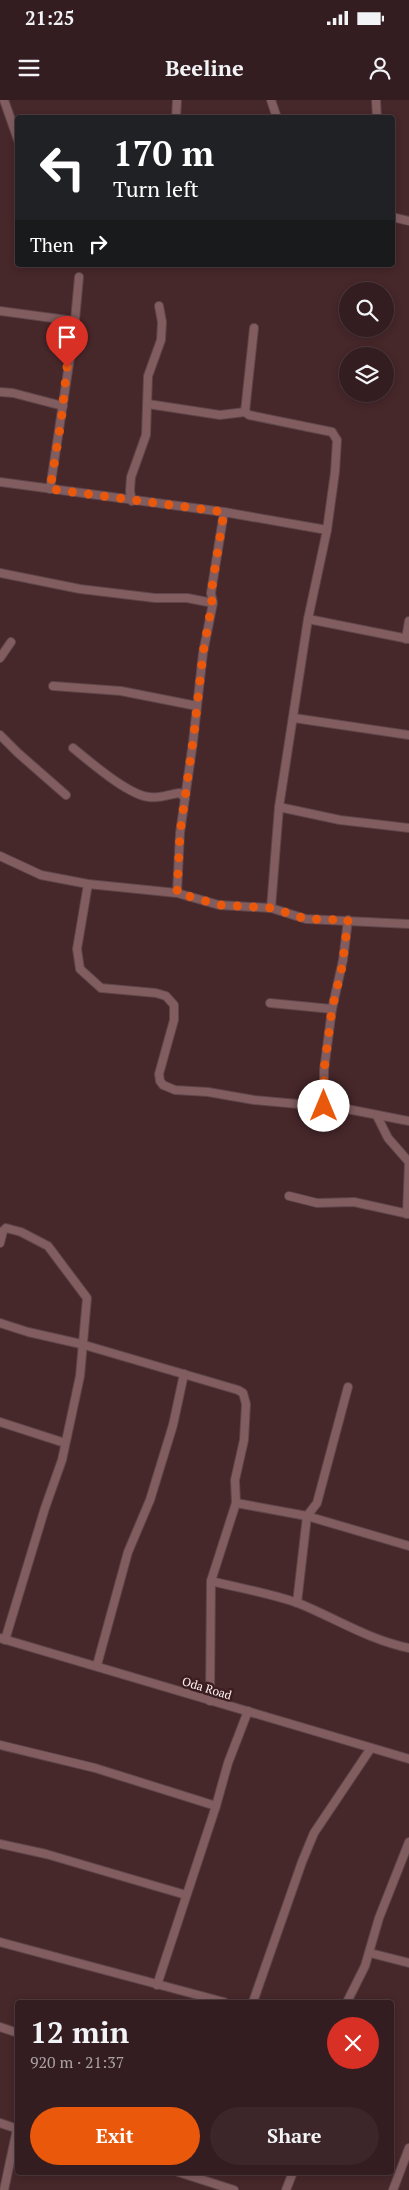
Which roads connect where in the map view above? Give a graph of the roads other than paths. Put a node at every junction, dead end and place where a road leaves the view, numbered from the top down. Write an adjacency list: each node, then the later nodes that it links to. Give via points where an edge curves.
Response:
1 (4, 100): 8 (street)
2 (177, 100): 5 (street)
3 (272, 100): 6 (street)
4 (376, 100): 7 (street)
5 (176, 115)
6 (276, 115)
7 (378, 115)
8 (15, 131)
9 (395, 218): 10 (street)
10 (409, 221)
11 (79, 277): 14 (street)
12 (159, 306): 17 (street, via 161,340 149,371)
13 (0, 311): 14 (street)
14 (75, 321): 18 (street)
15 (254, 328): 19 (street)
16 (0, 392): 18 (street)
17 (148, 404): 19 (street, via 220,415); 22 (street, via 145,439 132,477)
18 (63, 406): 21 (street)
19 (245, 412): 24 (street, via 332,432 336,436)
20 (0, 482): 21 (street)
21 (50, 489): 22 (street)
22 (132, 501): 23 (street)
23 (224, 512): 24 (street); 26 (street)
24 (327, 530): 27 (street)
25 (0, 573): 26 (street, via 80,589)
26 (212, 603): 33 (street)
27 (308, 619): 29 (street); 34 (street)
28 (409, 621): 29 (street)
29 (408, 639)
30 (11, 642): 31 (street)
31 (0, 658)
32 (53, 686): 33 (street, via 121,691)
33 (197, 706): 39 (street)
34 (294, 718): 36 (street); 40 (street)
35 (0, 735): 38 (street)
36 (409, 735)
37 (73, 748): 39 (street, via 105,774 139,794 158,798 180,793)
38 (66, 795)
39 (185, 798): 44 (street)
40 (279, 807): 41 (street, via 340,820); 45 (street)
41 (409, 828)
42 (0, 856): 43 (street, via 41,875)
43 (88, 884): 44 (street); 50 (street, via 76,949 80,968 101,988 156,993 166,996 174,1005 174,1020 159,1074 163,1085 182,1092 208,1092)
44 (177, 893): 45 (street, via 220,905)
45 (272, 908): 46 (street, via 306,919)
46 (348, 920): 47 (street); 49 (street)
47 (409, 924)
48 (270, 1003): 49 (street)
49 (332, 1009): 50 (street, via 324,1070)
50 (324, 1106): 51 (street)
51 (377, 1116): 52 (street); 53 (street, via 388,1138)
52 (409, 1121)
53 (409, 1162): 55 (street)
54 (289, 1196): 55 (street, via 317,1203 354,1202)
55 (408, 1214)
56 (0, 1243): 58 (street, via 6,1228 48,1246 87,1298)
57 (0, 1323): 58 (street)
58 (81, 1344): 59 (street); 62 (street, via 80,1376)
59 (184, 1374): 63 (street, via 238,1390 245,1397 244,1440 235,1480); 70 (street, via 174,1425 150,1500 128,1552)
60 (348, 1387): 64 (street, via 317,1503)
61 (0, 1422): 62 (street)
62 (65, 1443): 68 (street)
63 (236, 1503): 64 (street); 66 (street)
64 (307, 1516): 65 (street); 67 (street)
65 (409, 1546)
66 (211, 1580): 67 (street); 71 (street)
67 (297, 1603): 69 (street, via 376,1639)
68 (3, 1639): 70 (street, Oda Road)
69 (409, 1648)
70 (97, 1665): 71 (street, Oda Road)
71 (210, 1701): 72 (street, Oda Road)
72 (248, 1712): 74 (street, Oda Road); 76 (street)
73 (0, 1745): 76 (street, via 95,1768)
74 (371, 1748): 75 (street, Oda Road); 86 (street, via 314,1833)
75 (409, 1759)
76 (216, 1806): 80 (street)
77 (409, 1842): 79 (street)
78 (0, 1844): 80 (street, via 46,1854)
79 (405, 1860): 82 (street, via 379,1918)
80 (186, 1895): 84 (street)
81 (0, 1942): 84 (street)
82 (370, 1953): 83 (street); 87 (street)
83 (409, 1963)
84 (157, 1985): 85 (street)
85 (216, 2000)
86 (254, 2000)
87 (348, 2000)
88 (0, 2027): 89 (street)
89 (15, 2032)
90 (0, 2123): 91 (street)
91 (15, 2128)
92 (15, 2138): 96 (street)
93 (409, 2150): 99 (street)
94 (187, 2175): 97 (street)
95 (292, 2175): 98 (street)
96 (4, 2190)
97 (234, 2190)
98 (286, 2190)
99 (393, 2190)

